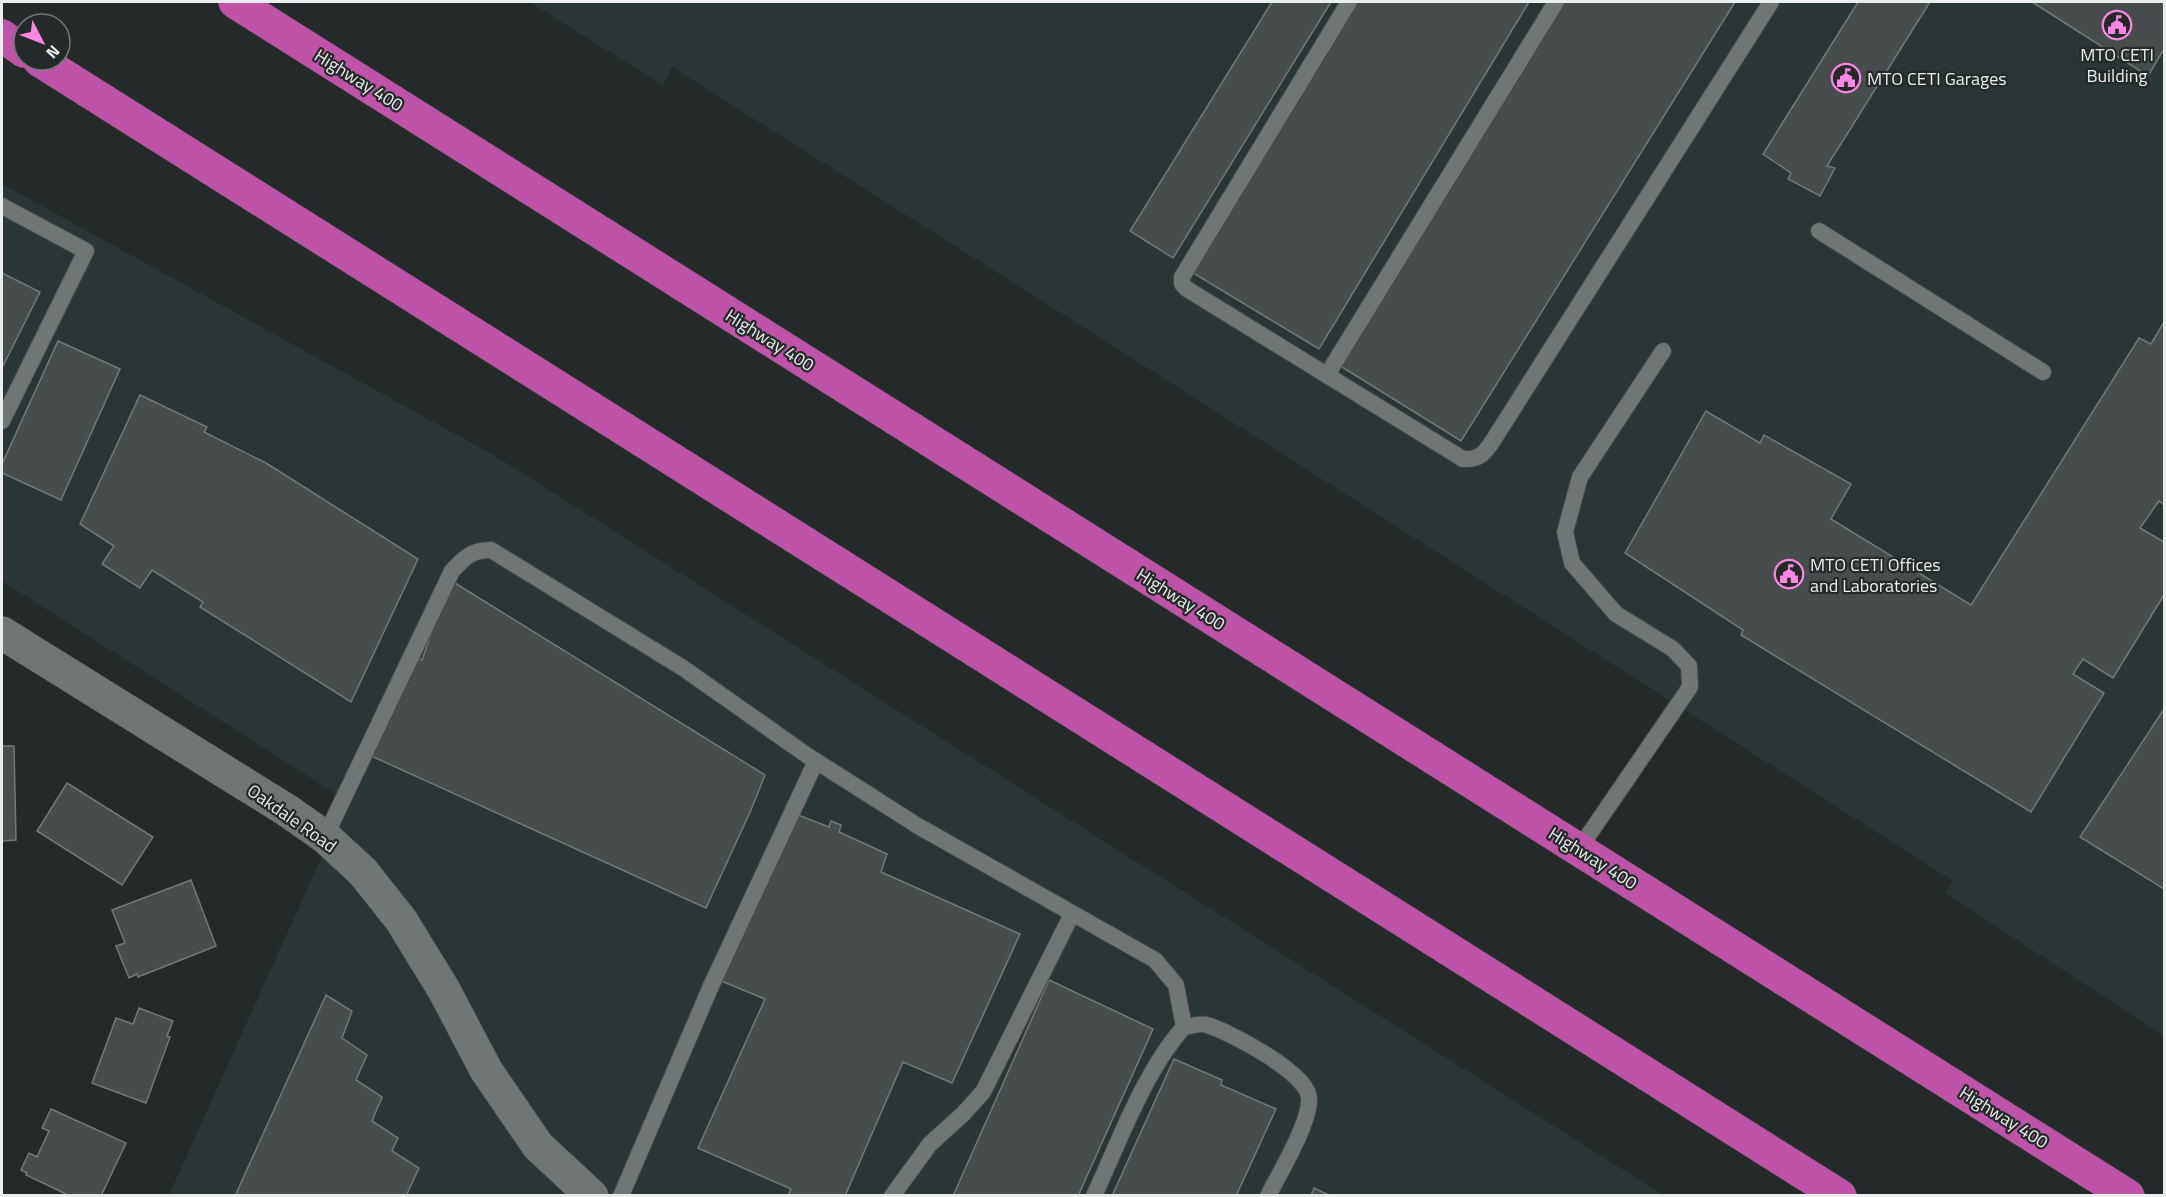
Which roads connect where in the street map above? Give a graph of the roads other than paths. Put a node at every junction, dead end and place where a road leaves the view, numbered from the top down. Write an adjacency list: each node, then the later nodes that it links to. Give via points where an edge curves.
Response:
1 (235, 2): 15 (highway, Highway 400)
2 (1349, 2): 10 (lane, via 1182,277 1187,289)
3 (1556, 2): 10 (lane)
4 (1771, 2): 10 (lane, via 1484,454 1474,460 1463,459)
5 (58, 72): 23 (highway)
6 (2, 206): 11 (lane, via 86,251)
7 (1819, 231): 9 (lane)
8 (1663, 351): 15 (lane, via 1580,477 1565,532 1572,563 1616,614 1674,649 1689,666 1690,687)
9 (2043, 372)
10 (1327, 375)
11 (2, 421)
12 (2, 633): 14 (street, Oakdale Road)
13 (816, 761): 14 (lane, via 602,616 491,550 480,550 467,554 448,579); 16 (lane, via 918,826); 19 (lane, via 711,986)
14 (325, 837): 18 (street, Oakdale Road, via 363,872 401,920 486,1070 538,1146)
15 (1578, 849): 24 (highway, Highway 400)
16 (1072, 914): 17 (lane, via 1155,960 1176,985); 20 (lane, via 983,1092 930,1144)
17 (1184, 1027): 21 (lane, via 1167,1046); 22 (lane, via 1205,1024 1257,1049 1302,1081 1310,1098 1305,1122)
18 (592, 1196)
19 (621, 1196)
20 (892, 1196)
21 (1094, 1196)
22 (1268, 1196)
23 (1840, 1196)
24 (2128, 1196)

